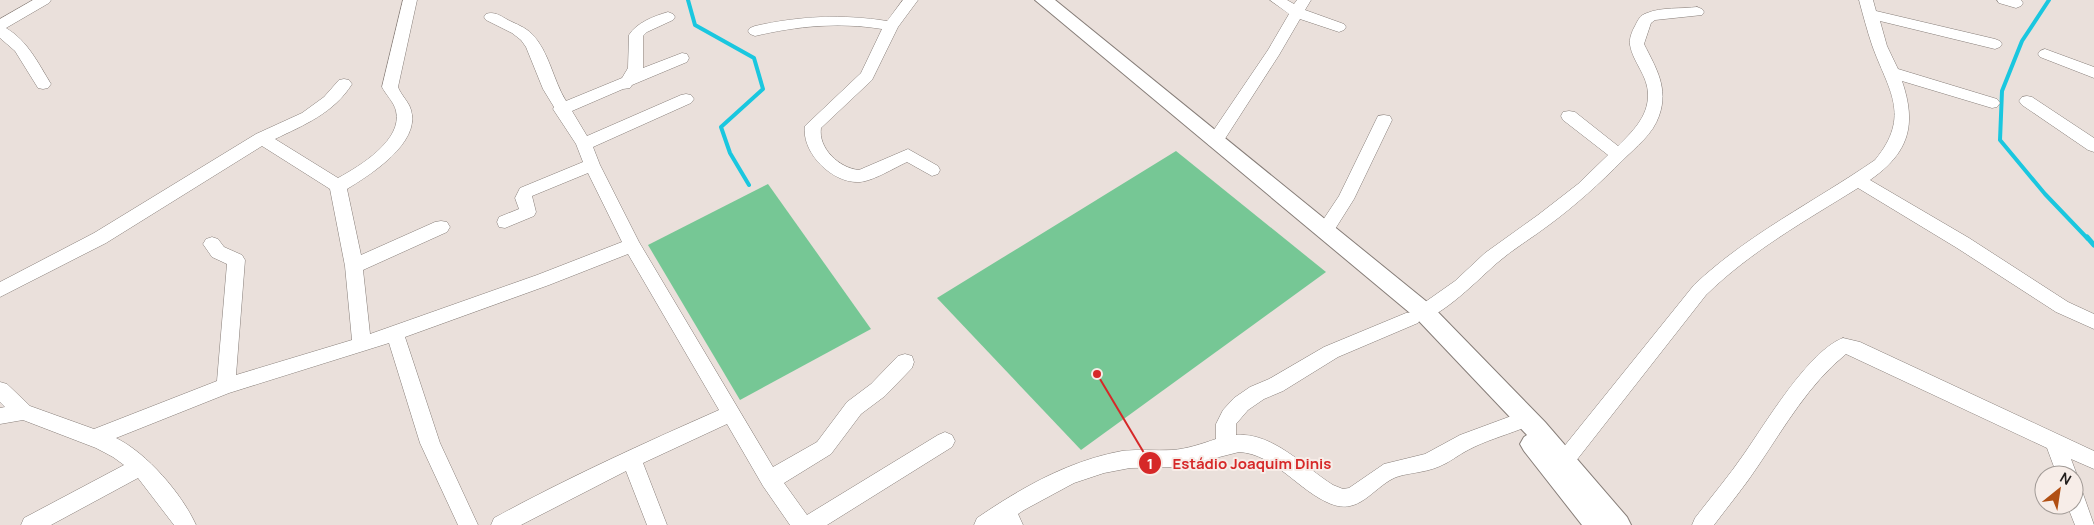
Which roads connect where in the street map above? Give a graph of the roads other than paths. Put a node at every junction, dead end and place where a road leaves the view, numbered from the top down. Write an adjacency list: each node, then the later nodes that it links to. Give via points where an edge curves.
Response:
1 (44, 0): 12 (street)
2 (410, 0): 39 (street, via 390,87 404,112 404,124 390,148 375,163)
3 (911, 0): 13 (street)
4 (1031, 0): 47 (street, via 1160,109)
5 (1044, 0): 32 (street)
6 (1277, 0): 7 (street)
7 (1301, 7): 14 (street); 32 (street)
8 (1869, 7): 17 (street); 20 (street, via 1880,46)
9 (1697, 12): 35 (street, via 1663,13 1645,20 1638,44 1654,80 1656,96 1651,118)
10 (490, 16): 28 (street, via 526,37 533,46)
11 (668, 18): 24 (street, via 636,34 636,68)
12 (0, 25)
13 (892, 26): 16 (street, via 857,20 810,20); 37 (street, via 867,76 813,126 810,137 820,154 854,177 908,155)
14 (1339, 27)
15 (0, 31): 22 (street, via 27,55)
16 (755, 31)
17 (1995, 44)
18 (2045, 54): 21 (street)
19 (682, 58): 24 (street)
20 (1892, 72): 27 (street); 38 (street, via 1901,99 1903,121 1895,147 1881,164)
21 (2094, 74)
22 (43, 84)
23 (344, 84): 31 (street, via 308,117)
24 (625, 84): 28 (street)
25 (686, 99): 33 (street)
26 (2028, 101): 34 (street)
27 (1992, 103)
28 (561, 109): 33 (street)
29 (1569, 116): 35 (street)
30 (1384, 120): 42 (street, via 1346,199)
31 (262, 138): 39 (street); 46 (street, via 100,238)
32 (1216, 141): 42 (street)
33 (584, 144): 36 (street)
34 (2094, 146)
35 (1618, 156): 47 (street, via 1584,188 1491,258 1461,286)
36 (592, 165): 40 (street, via 526,192 523,198 528,212); 44 (street)
37 (932, 170)
38 (1858, 180): 48 (street, via 1972,248 2062,307); 63 (street, via 1758,242 1723,268 1694,297)
39 (338, 186): 45 (street)
40 (505, 222)
41 (441, 227): 45 (street)
42 (1326, 229): 47 (street)
43 (212, 244): 52 (street, via 218,252 236,260)
44 (632, 245): 49 (street); 55 (street)
45 (354, 266): 50 (street)
46 (0, 290)
47 (1418, 315): 57 (street); 61 (street, via 1331,352 1249,399 1230,416 1226,424); 63 (street)
48 (2094, 322)
49 (395, 333): 50 (street); 69 (street, via 430,443)
50 (362, 345): 52 (street)
51 (905, 362): 67 (street, via 878,390 854,408 824,448)
52 (226, 386): 58 (street)
53 (0, 390): 54 (street)
54 (23, 412): 56 (street); 58 (street)
55 (732, 413): 62 (street); 67 (street)
56 (0, 416)
57 (1514, 424): 61 (street, via 1462,444 1428,462 1390,470 1356,494 1340,498 1328,494 1261,447); 77 (street)
58 (94, 438): 66 (street, via 127,455)
59 (945, 441): 75 (street)
60 (2054, 441): 64 (street); 65 (street); 79 (street, via 1853,346 1843,346 1790,401 1750,462)
61 (1226, 444): 68 (street, via 1180,458 1124,460 1076,471 1050,482)
62 (631, 458): 72 (street); 73 (street)
63 (1565, 460): 78 (street)
64 (2094, 460)
65 (2063, 465)
66 (140, 467): 70 (street); 71 (street)
67 (770, 480): 74 (street)
68 (1009, 518): 76 (street)
69 (464, 524)
70 (31, 525)
71 (186, 525)
72 (501, 525)
73 (657, 525)
74 (802, 525)
75 (809, 525)
76 (984, 525)
77 (1597, 525)
78 (1618, 525)
79 (1702, 525)

